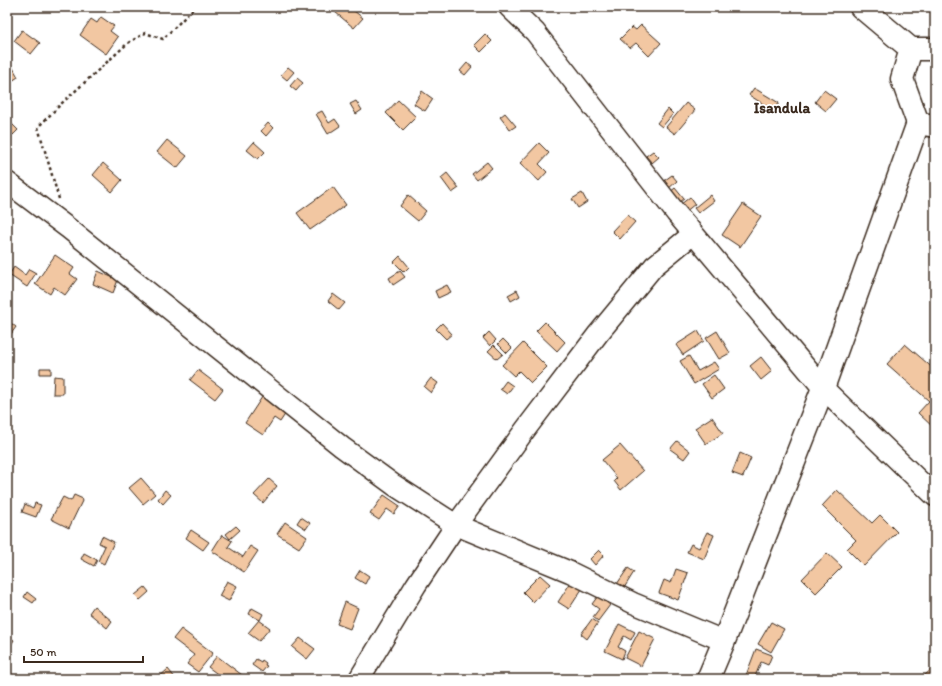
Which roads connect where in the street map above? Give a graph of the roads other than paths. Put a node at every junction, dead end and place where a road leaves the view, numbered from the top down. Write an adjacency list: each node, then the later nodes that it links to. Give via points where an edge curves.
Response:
1 (508, 7): 7 (street, via 535,32)
2 (861, 7): 3 (main road)
3 (911, 49): 4 (main road); 5 (main road, via 902,79)
4 (935, 49)
5 (926, 125): 8 (main road)
6 (7, 182): 10 (street, via 342,447)
7 (693, 234): 8 (street); 10 (street, via 654,266 598,334)
8 (823, 388): 9 (street); 11 (main road)
9 (935, 496)
10 (456, 525): 11 (street, via 570,572 634,603); 12 (street)
11 (724, 641): 13 (main road)
12 (359, 679)
13 (708, 679)

